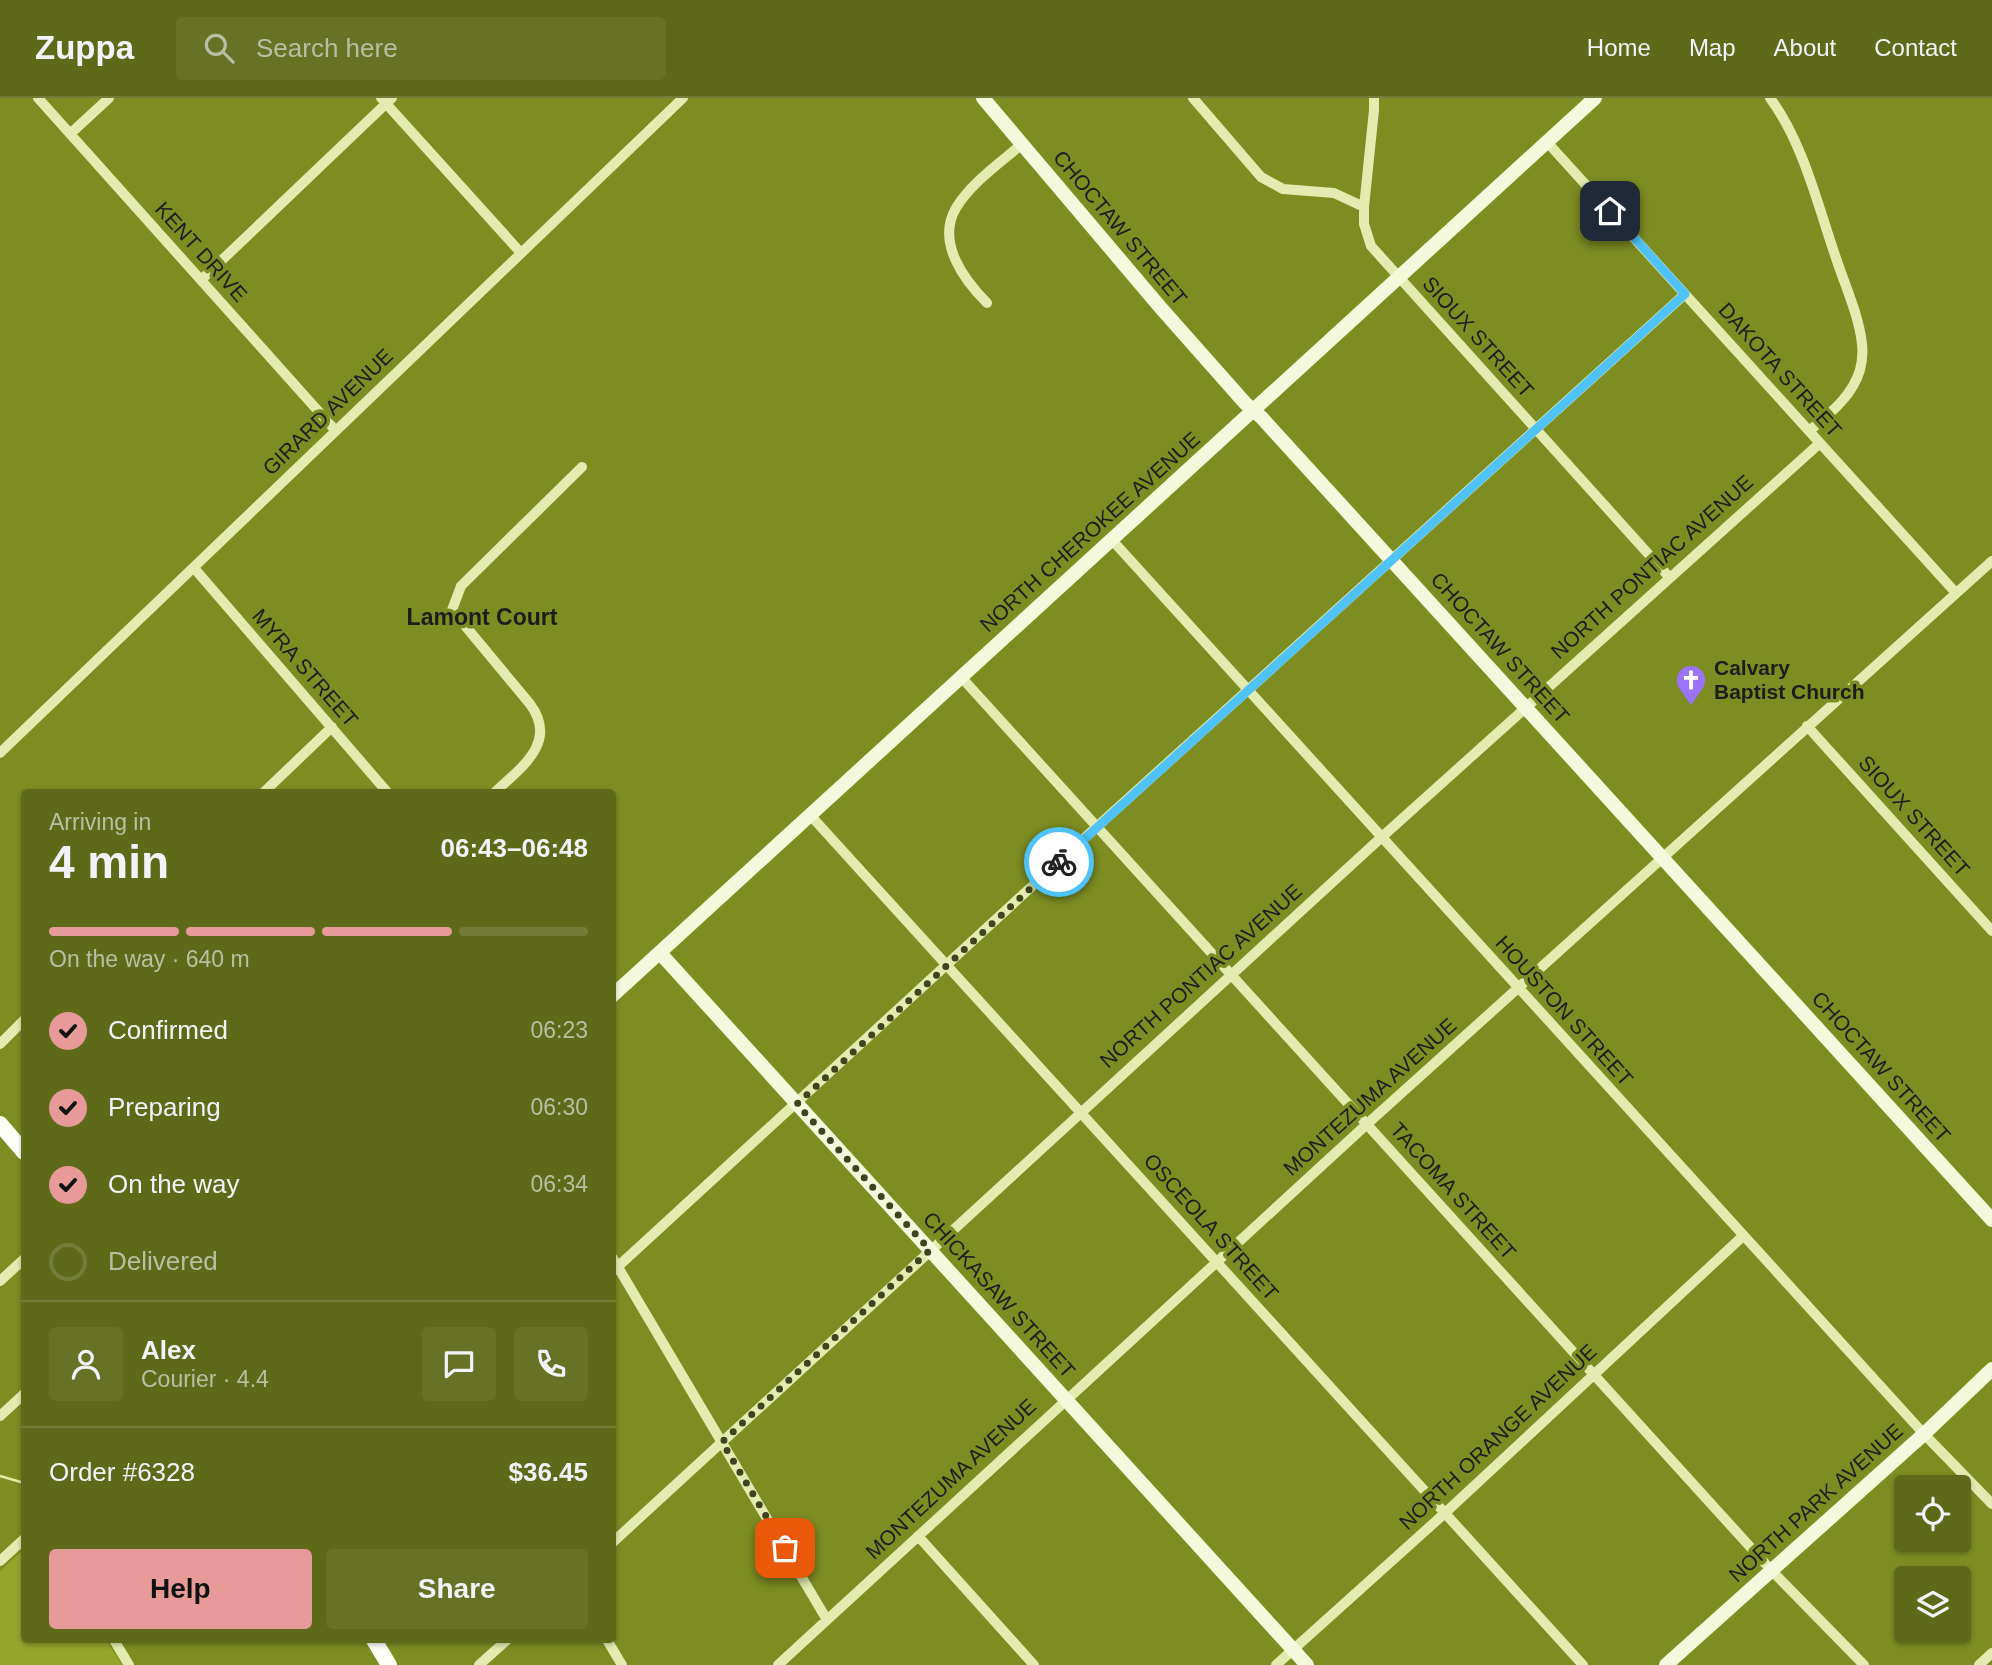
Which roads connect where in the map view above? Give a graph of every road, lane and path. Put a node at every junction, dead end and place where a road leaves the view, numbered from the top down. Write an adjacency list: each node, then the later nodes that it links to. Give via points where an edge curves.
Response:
1 (38, 98): 10 (street, KENT DRIVE)
2 (109, 98): 10 (street)
3 (683, 98): 14 (street, GIRARD AVENUE)
4 (983, 98): 12 (street, CHOCTAW STREET)
5 (1193, 98): 13 (street, via 1261,177 1283,189 1334,192)
6 (1374, 98): 13 (street, SIOUX STREET)
7 (1595, 98): 11 (street, NORTH CHEROKEE AVENUE)
8 (1770, 98): 22 (street, via 1794,138 1862,344 1853,386)
9 (386, 100): 14 (street); 16 (street)
10 (70, 134): 16 (street, KENT DRIVE)
11 (1547, 142): 15 (street, NORTH CHEROKEE AVENUE); 17 (street, DAKOTA STREET)
12 (1021, 144): 18 (street, via 963,198 950,227 950,243 963,275); 19 (street, CHOCTAW STREET)
13 (1364, 207): 15 (street, SIOUX STREET, via 1371,246)
14 (521, 253): 21 (street, GIRARD AVENUE)
15 (1399, 278): 19 (street, NORTH CHEROKEE AVENUE); 20 (street, SIOUX STREET)
16 (201, 280): 21 (street, KENT DRIVE)
17 (1685, 294): 20 (street); 22 (street, DAKOTA STREET)
18 (987, 303)
19 (1254, 411): 25 (street, NORTH CHEROKEE AVENUE); 26 (street, CHOCTAW STREET)
20 (1535, 430): 26 (street); 29 (street, SIOUX STREET)
21 (336, 431): 28 (street, GIRARD AVENUE)
22 (1809, 431): 23 (street, DAKOTA STREET)
23 (1820, 443): 29 (street, NORTH PONTIAC AVENUE); 30 (street, DAKOTA STREET)
24 (582, 467): 39 (street, via 461,586 452,610 539,721 534,753)
25 (1112, 540): 31 (street, NORTH CHEROKEE AVENUE); 32 (street, HOUSTON STREET)
26 (1392, 560): 32 (street); 33 (street, CHOCTAW STREET)
27 (1992, 561): 30 (street, MONTEZUMA AVENUE)
28 (194, 568): 35 (street, MYRA STREET); 36 (street, GIRARD AVENUE)
29 (1670, 578): 33 (street, NORTH PONTIAC AVENUE)
30 (1956, 593): 34 (street, MONTEZUMA AVENUE)
31 (962, 678): 40 (street, NORTH CHEROKEE AVENUE); 41 (street, TACOMA STREET)
32 (1247, 691): 41 (street); 42 (street, HOUSTON STREET)
33 (1525, 707): 42 (street, NORTH PONTIAC AVENUE); 43 (street, CHOCTAW STREET)
34 (1807, 726): 43 (street, MONTEZUMA AVENUE); 44 (street, SIOUX STREET)
35 (332, 727): 37 (street); 38 (street, MYRA STREET)
36 (0, 753)
37 (267, 789)
38 (385, 789)
39 (498, 789)
40 (811, 816): 45 (street, NORTH CHEROKEE AVENUE); 46 (street, OSCEOLA STREET)
41 (1096, 828): 46 (street); 47 (street, TACOMA STREET)
42 (1381, 838): 47 (street, NORTH PONTIAC AVENUE); 48 (street, HOUSTON STREET)
43 (1662, 858): 48 (street, MONTEZUMA AVENUE); 57 (street, CHOCTAW STREET)
44 (1992, 931)
45 (660, 953): 49 (street, NORTH CHEROKEE AVENUE); 52 (street, CHICKASAW STREET)
46 (946, 965): 52 (street); 53 (street, OSCEOLA STREET)
47 (1231, 975): 53 (street, NORTH PONTIAC AVENUE); 55 (street, TACOMA STREET)
48 (1518, 989): 55 (street, MONTEZUMA AVENUE); 58 (street, HOUSTON STREET)
49 (616, 992)
50 (21, 1023): 51 (street)
51 (0, 1044)
52 (797, 1104): 59 (street, CHICKASAW STREET); 61 (street)
53 (1081, 1112): 59 (street, NORTH PONTIAC AVENUE); 62 (street, OSCEOLA STREET)
54 (0, 1124): 56 (main road)
55 (1366, 1125): 62 (street, MONTEZUMA AVENUE); 66 (street, TACOMA STREET)
56 (21, 1148)
57 (1992, 1220)
58 (1743, 1236): 66 (street, NORTH ORANGE AVENUE); 70 (street, HOUSTON STREET)
59 (930, 1250): 68 (street, CHICKASAW STREET); 71 (street, NORTH PONTIAC AVENUE)
60 (21, 1262): 64 (street)
61 (616, 1263)
62 (1217, 1263): 68 (street, MONTEZUMA AVENUE); 73 (street, OSCEOLA STREET)
63 (616, 1268): 71 (street)
64 (0, 1281)
65 (1992, 1369): 70 (street, NORTH PARK AVENUE)
66 (1594, 1374): 73 (street, NORTH ORANGE AVENUE); 78 (street, TACOMA STREET)
67 (21, 1397): 69 (street)
68 (1066, 1400): 74 (street, MONTEZUMA AVENUE); 84 (street, CHICKASAW STREET)
69 (0, 1416)
70 (1924, 1434): 72 (street, HOUSTON STREET); 78 (street, NORTH PARK AVENUE)
71 (722, 1442): 75 (street, NORTH PONTIAC AVENUE); 79 (street)
72 (1992, 1504)
73 (1445, 1513): 84 (street, NORTH ORANGE AVENUE); 94 (street, OSCEOLA STREET)
74 (918, 1536): 79 (street, MONTEZUMA AVENUE); 91 (street)
75 (616, 1539)
76 (21, 1542): 77 (street)
77 (0, 1561)
78 (1772, 1571): 95 (street, NORTH PARK AVENUE); 96 (street, TACOMA STREET)
79 (827, 1620): 90 (street, MONTEZUMA AVENUE)
80 (116, 1643): 86 (street)
81 (376, 1643): 87 (main road)
82 (504, 1643): 88 (street)
83 (609, 1643): 89 (street)
84 (1293, 1650): 92 (street, NORTH ORANGE AVENUE); 93 (street, CHICKASAW STREET)
85 (1992, 1653): 97 (street)
86 (129, 1665)
87 (389, 1665)
88 (479, 1665)
89 (622, 1665)
90 (778, 1665)
91 (1034, 1665)
92 (1276, 1665)
93 (1307, 1665)
94 (1583, 1665)
95 (1666, 1665)
96 (1864, 1665)
97 (1979, 1665)

